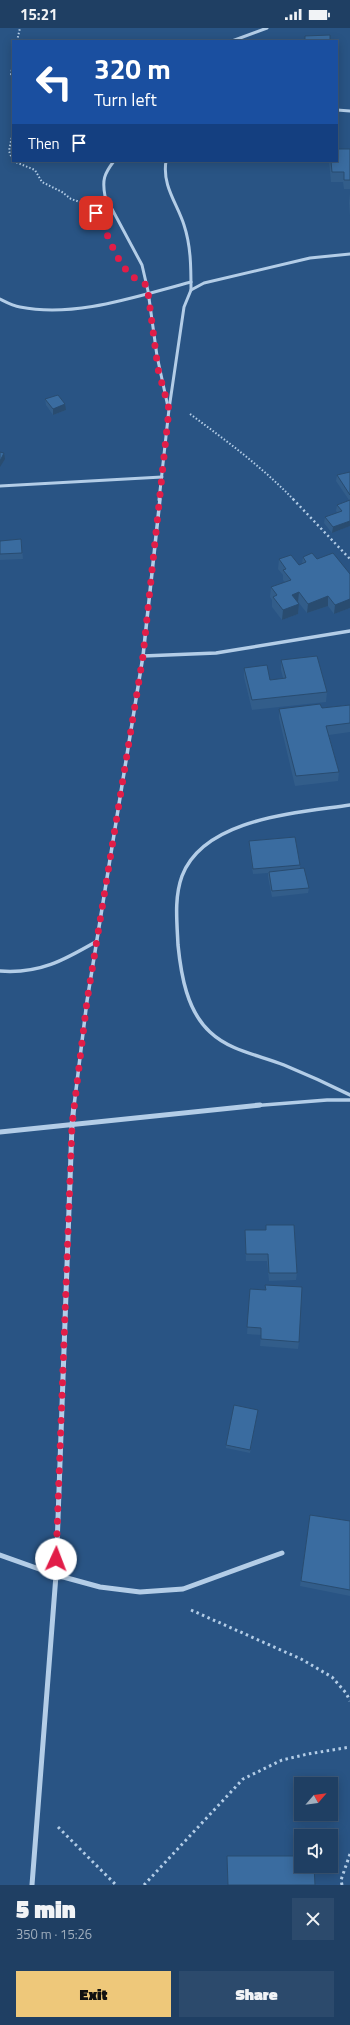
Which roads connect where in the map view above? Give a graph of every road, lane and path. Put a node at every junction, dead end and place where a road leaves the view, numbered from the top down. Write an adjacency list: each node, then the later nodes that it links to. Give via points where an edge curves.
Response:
1 (20, 28): 3 (path)
2 (267, 28): 4 (street)
3 (17, 40)
4 (235, 40)
5 (338, 110): 6 (street)
6 (350, 111)
7 (12, 135): 8 (path, via 8,155)
8 (12, 160)
9 (15, 162): 12 (path, via 35,170 46,185)
10 (113, 162): 16 (street, via 103,175 102,188 108,206 133,243 140,259)
11 (166, 162): 14 (street, via 165,178 184,226 192,259)
12 (90, 207)
13 (350, 254): 15 (street, via 310,258 216,279)
14 (191, 282): 15 (street); 16 (street)
15 (191, 290): 18 (street, via 184,307)
16 (148, 293): 17 (street, via 84,307 55,310 18,308); 19 (street, via 158,369)
17 (0, 299)
18 (170, 400): 19 (street); 22 (path, via 243,452 269,474)
19 (169, 409): 20 (street)
20 (162, 477): 21 (street); 24 (street)
21 (0, 486)
22 (350, 559)
23 (350, 631): 24 (street, via 223,652)
24 (143, 656): 26 (street)
25 (350, 805): 28 (street, via 237,826 208,842 182,873 176,900 176,933 189,998 197,1018 210,1032 244,1052 305,1073)
26 (97, 941): 27 (street, via 47,968); 30 (street)
27 (0, 971)
28 (350, 1095)
29 (350, 1100): 30 (street, via 284,1103)
30 (72, 1125): 31 (street); 34 (street)
31 (0, 1132)
32 (282, 1553): 34 (street, via 183,1589 140,1592 100,1587)
33 (0, 1555): 34 (street)
34 (56, 1575): 38 (street)
35 (189, 1610): 36 (path, via 301,1660 332,1677)
36 (350, 1700)
37 (350, 1747): 42 (path, via 283,1759 262,1767 243,1779)
38 (39, 1809): 40 (street); 41 (path)
39 (350, 1854): 43 (path, via 341,1880)
40 (32, 1885)
41 (116, 1885)
42 (144, 1885)
43 (342, 1885)

